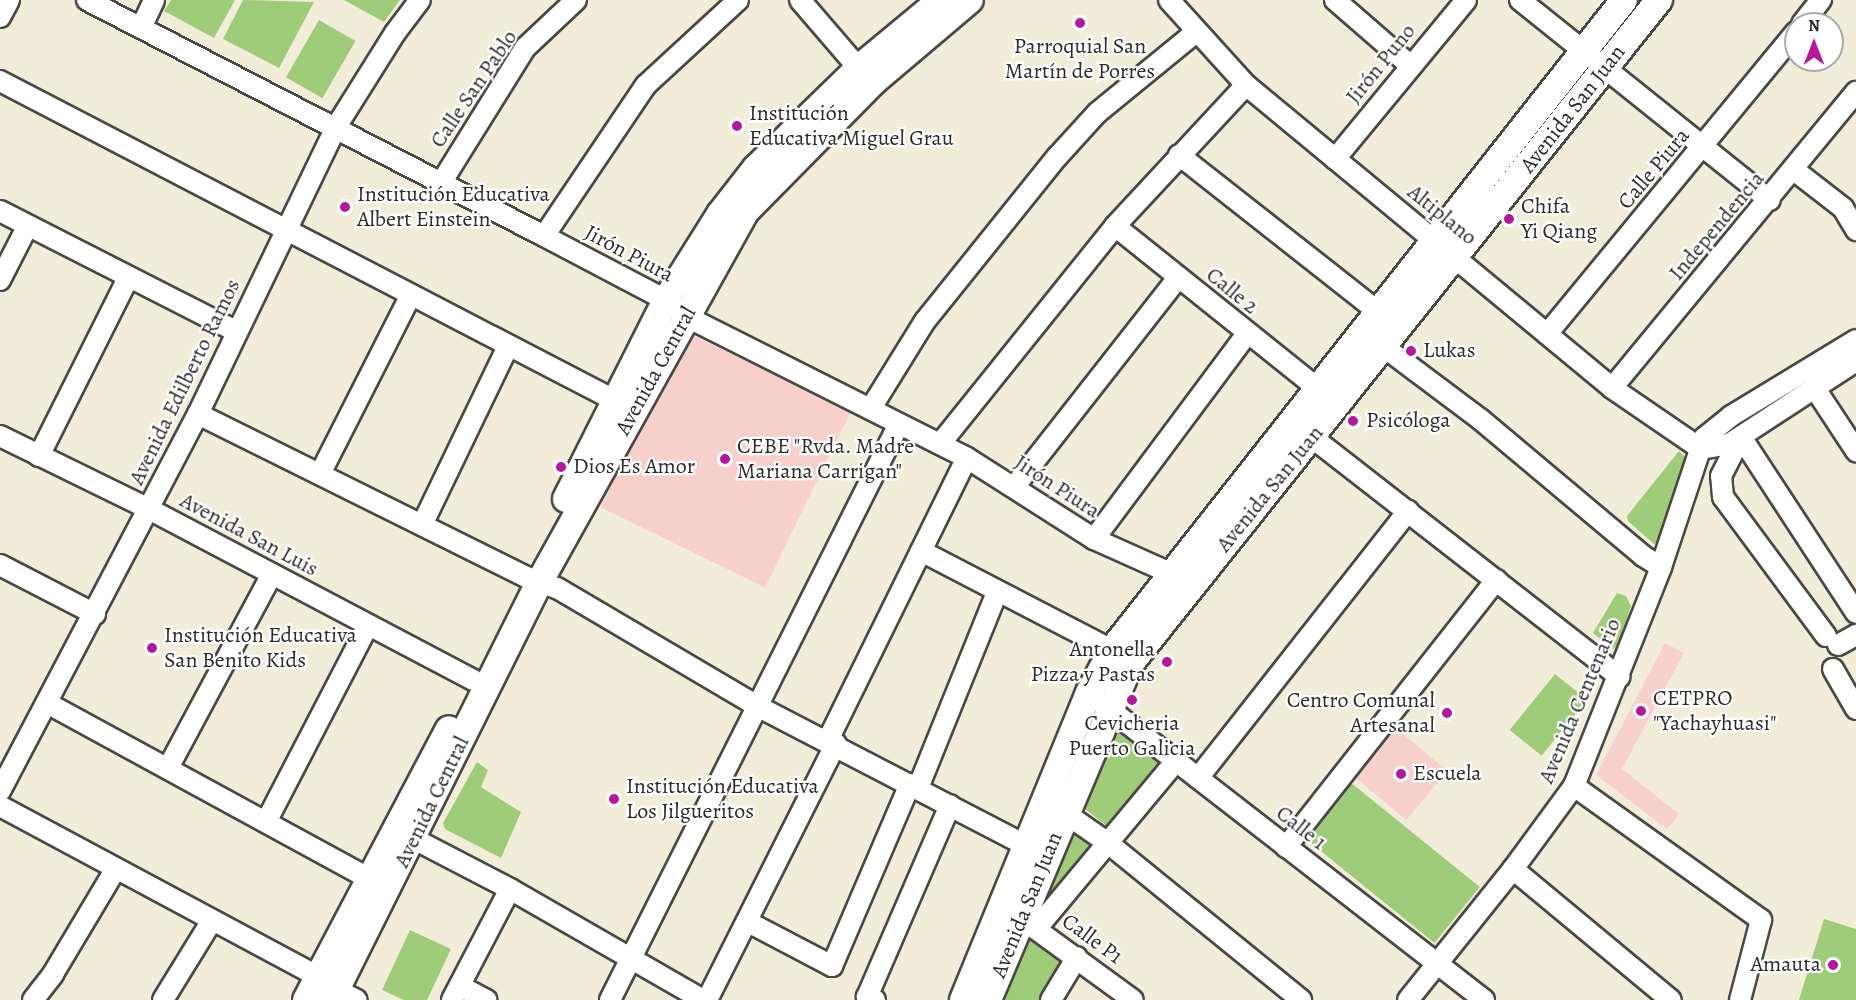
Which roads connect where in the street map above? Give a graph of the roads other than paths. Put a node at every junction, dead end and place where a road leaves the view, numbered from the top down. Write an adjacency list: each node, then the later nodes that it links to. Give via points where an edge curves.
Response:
1 (9, 0): 18 (street)
2 (87, 0): 19 (street, Jirón Piura)
3 (154, 0): 19 (street)
4 (420, 0): 29 (street, Avenida Edilberto Ramos)
5 (576, 0): 34 (street, Calle San Pablo, via 525,48)
6 (738, 0): 42 (street, via 646,85)
7 (800, 0): 25 (street)
8 (941, 0): 25 (main road, Avenida Central)
9 (970, 0): 25 (main road, Avenida Central)
10 (1169, 0): 20 (street, Altiplano)
11 (1335, 0): 23 (street)
12 (1466, 0): 23 (street, Jirón Puno)
13 (1520, 0): 22 (street)
14 (1624, 0): 22 (main road, Avenida San Juan)
15 (1659, 0): 24 (main road, Avenida San Juan)
16 (1821, 0): 17 (street)
17 (1812, 12)
18 (0, 17)
19 (141, 28): 29 (street, Jirón Piura)
20 (1196, 32): 27 (street, Altiplano); 63 (street, via 1097,113 1058,157 925,321)
21 (1784, 47): 30 (street, Calle Piura)
22 (1582, 52): 24 (street); 43 (main road, Avenida San Juan)
23 (1411, 66): 32 (street, Jirón Puno)
24 (1604, 70): 30 (street); 44 (main road, Avenida San Juan)
25 (865, 76): 49 (main road, Avenida Central, via 756,168 720,214); 51 (main road, Avenida Central, via 745,213)
26 (0, 81): 40 (street)
27 (1246, 85): 31 (street); 32 (street, Altiplano)
28 (1856, 92): 33 (street, Independencia)
29 (336, 128): 34 (street, Jirón Piura); 40 (street, Avenida Edilberto Ramos)
30 (1703, 148): 35 (street); 54 (street, Calle Piura)
31 (1179, 155): 38 (street); 50 (street)
32 (1335, 159): 43 (street, Altiplano)
33 (1794, 170): 35 (street, Independencia); 36 (street)
34 (441, 183): 42 (street, Jirón Piura)
35 (1770, 200): 60 (street, Independencia)
36 (1849, 204): 41 (street)
37 (0, 211): 39 (street)
38 (1115, 226): 46 (street, Calle 2); 69 (street)
39 (27, 227): 45 (street); 47 (street)
40 (287, 230): 48 (street); 52 (street, Avenida Edilberto Ramos)
41 (1856, 230)
42 (544, 236): 49 (street, Jirón Piura)
43 (1436, 240): 44 (street, Altiplano); 50 (main road, Avenida San Juan)
44 (1456, 256): 54 (street, Altiplano); 57 (main road, Avenida San Juan)
45 (129, 278): 52 (street); 72 (street)
46 (1178, 278): 53 (street, Calle 2); 75 (street)
47 (0, 280)
48 (411, 295): 56 (street); 74 (street)
49 (666, 300): 51 (street, Jirón Piura); 62 (main road, Avenida Central)
50 (1380, 313): 61 (main road, Avenida San Juan)
51 (687, 317): 63 (street, Jirón Piura); 85 (main road, Avenida Central)
52 (237, 332): 64 (street, Avenida Edilberto Ramos)
53 (1247, 334): 61 (street, Calle 2); 79 (street)
54 (1547, 334): 60 (street, Altiplano)
55 (1856, 340): 70 (street, Avenida Centenario, via 1716,426 1704,438)
56 (508, 346): 62 (street); 78 (street)
57 (1384, 347): 66 (main road, Avenida San Juan); 82 (street, via 1480,419)
58 (1856, 361): 59 (street)
59 (1814, 387): 68 (street); 71 (street)
60 (1612, 388): 70 (street, Altiplano)
61 (1320, 390): 66 (main road, Avenida San Juan)
62 (616, 401): 85 (main road, Avenida Central)
63 (871, 408): 65 (street, Jirón Piura)
64 (198, 414): 74 (street); 76 (street, Avenida Edilberto Ramos)
65 (899, 424): 69 (street, Jirón Piura); 98 (street)
66 (1303, 430): 77 (street); 84 (main road, Avenida San Juan); 96 (main road, Avenida San Juan, via 1130,664)
67 (0, 436): 72 (street, Avenida San Luis)
68 (1741, 437): 70 (street, via 1729,444); 88 (street); 91 (street, via 1721,476 1723,496 1832,641)
69 (940, 444): 73 (street, Jirón Piura)
70 (1701, 449): 82 (street, Avenida Centenario)
71 (1856, 451)
72 (39, 456): 76 (street, Avenida San Luis)
73 (967, 458): 75 (street, Jirón Piura); 80 (street)
74 (320, 474): 78 (street)
75 (1014, 487): 79 (street, Jirón Piura)
76 (149, 509): 83 (street, Avenida San Luis); 89 (street, Avenida Edilberto Ramos)
77 (1408, 511): 86 (street); 103 (street)
78 (422, 525): 85 (street)
79 (1094, 539): 84 (street, Jirón Piura)
80 (921, 551): 87 (street); 100 (street)
81 (0, 565): 89 (street)
82 (1661, 567): 94 (street, Avenida Centenario)
83 (272, 574): 90 (street, Avenida San Luis); 102 (street)
84 (1175, 575): 92 (main road, Avenida San Juan)
85 (533, 579): 95 (main road, Avenida Central); 98 (street); 111 (main road, Avenida Central)
86 (1496, 580): 94 (street); 114 (street)
87 (996, 592): 92 (street); 104 (street)
88 (1856, 613)
89 (95, 614): 97 (street, Avenida Edilberto Ramos)
90 (368, 625): 95 (street, Avenida San Luis); 110 (street)
91 (1856, 635)
92 (1112, 650): 96 (main road, Avenida San Juan)
93 (1833, 669): 99 (street)
94 (1620, 677): 105 (street, Avenida Centenario)
95 (474, 680): 117 (main road, Avenida Central)
96 (1098, 701): 101 (street, Calle 1); 109 (main road, Avenida San Juan)
97 (47, 703): 102 (street); 106 (street, Avenida Edilberto Ramos)
98 (757, 706): 100 (street); 123 (street)
99 (1856, 709)
100 (832, 742): 104 (street); 120 (street)
101 (1176, 760): 103 (street, Calle 1); 112 (street)
102 (168, 768): 110 (street)
103 (1198, 778): 114 (street, Calle 1)
104 (914, 786): 107 (street); 120 (street, via 832,966)
105 (1574, 786): 115 (street, Avenida Centenario); 142 (street, via 1761,920)
106 (0, 791)
107 (950, 805): 113 (street); 133 (street, via 867,997)
108 (0, 806): 116 (street)
109 (1054, 806): 112 (street); 113 (main road, Avenida San Juan); 121 (main road, Avenida San Juan)
110 (266, 822): 117 (street)
111 (414, 839): 118 (street); 125 (main road, Avenida Central)
112 (1108, 843): 121 (street); 138 (street)
113 (1025, 845): 134 (main road, Avenida San Juan)
114 (1286, 847): 124 (street, Calle 1)
115 (1513, 869): 124 (street, Avenida Centenario); 141 (street)
116 (115, 870): 119 (street); 127 (street, via 53,974)
117 (372, 879): 125 (main road, Avenida Central)
118 (510, 889): 123 (street); 126 (street)
119 (211, 922): 125 (street); 128 (street)
120 (748, 922): 132 (street)
121 (1029, 924): 122 (street, Calle P1); 135 (main road, Avenida San Juan)
122 (1077, 957): 136 (street); 137 (street, Calle P1)
123 (632, 958): 131 (street); 132 (street)
124 (1437, 964): 139 (street, Avenida Centenario); 140 (street, Calle 1)
125 (336, 992): 129 (main road, Avenida Central)
126 (456, 993): 130 (street)
127 (33, 1000)
128 (163, 1000)
129 (306, 1000)
130 (486, 1000)
131 (610, 1000)
132 (705, 1000)
133 (875, 1000)
134 (963, 1000)
135 (988, 1000)
136 (1051, 1000)
137 (1133, 1000)
138 (1302, 1000)
139 (1408, 1000)
140 (1484, 1000)
141 (1671, 1000)
142 (1740, 1000)

